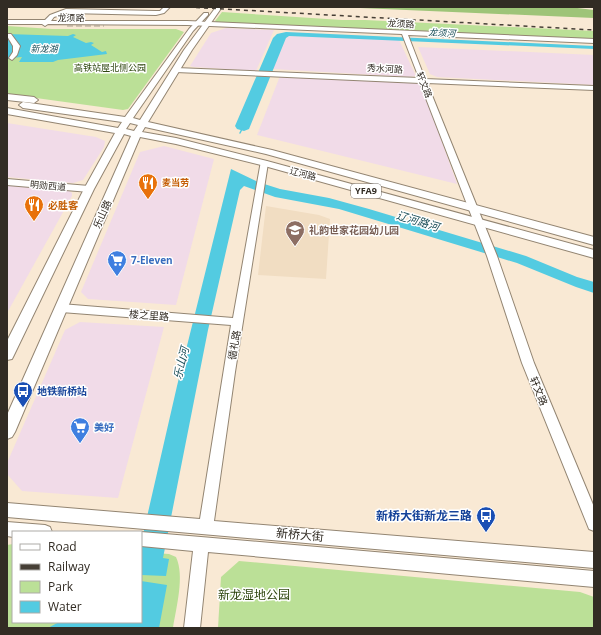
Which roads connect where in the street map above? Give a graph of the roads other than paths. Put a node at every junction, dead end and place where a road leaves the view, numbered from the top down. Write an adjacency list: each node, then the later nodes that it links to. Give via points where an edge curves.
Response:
1 (167, 7): 6 (street, via 156,13 66,11 52,16)
2 (219, 7): 8 (main road, 乐山路)
3 (210, 9): 7 (main road)
4 (7, 23): 6 (street, 龙须路)
5 (104, 24): 7 (street)
6 (44, 25): 7 (street, 龙须路)
7 (197, 25): 8 (street, 龙须路); 20 (main road)
8 (208, 25): 10 (street, 龙须路); 13 (main road, 乐山路)
9 (9, 35): 12 (street, via 17,46)
10 (405, 37): 11 (street, 龙须路); 14 (street, 轩文路)
11 (594, 41)
12 (12, 58)
13 (176, 70): 14 (street, 秀水河路); 21 (main road, 乐山路)
14 (422, 80): 15 (street, 秀水河路); 27 (street, 轩文路)
15 (594, 88)
16 (7, 97): 20 (main road, via 123,112)
17 (7, 103): 20 (main road, 辽河路 / YFA9)
18 (7, 111): 20 (main road, 辽河路 / YFA9)
19 (7, 118): 20 (main road, via 49,125)
20 (126, 122): 21 (main road, 辽河路 / YFA9); 21 (main road); 26 (main road)
21 (139, 128): 22 (main road, 辽河路 / YFA9); 23 (main road, 乐山路); 27 (main road, 辽河路 / YFA9, via 269,152)
22 (166, 139): 23 (main road, via 142,142 134,146); 24 (main road, 辽河路 / YFA9)
23 (128, 154): 31 (main road, 乐山路)
24 (264, 163): 28 (main road, 辽河路 / YFA9); 32 (street, 循礼路)
25 (7, 182): 26 (street, 明勋西道)
26 (89, 189): 33 (main road)
27 (473, 207): 28 (street, 轩文路); 29 (main road, 辽河路 / YFA9)
28 (478, 221): 30 (main road, 辽河路 / YFA9); 36 (street, 轩文路, via 528,363)
29 (594, 241)
30 (594, 254)
31 (61, 308): 32 (street, 楼之里路); 34 (main road, 乐山路)
32 (238, 322): 37 (street, 循礼路)
33 (7, 356)
34 (7, 432)
35 (7, 510): 37 (street, 新桥大街)
36 (594, 524)
37 (206, 527): 42 (street, 新桥大街)
38 (7, 529): 39 (street)
39 (32, 531)
40 (142, 538): 41 (street, 新桥大街)
41 (201, 544): 43 (street, 新桥大街); 44 (street)
42 (594, 560)
43 (594, 579)
44 (192, 625)

